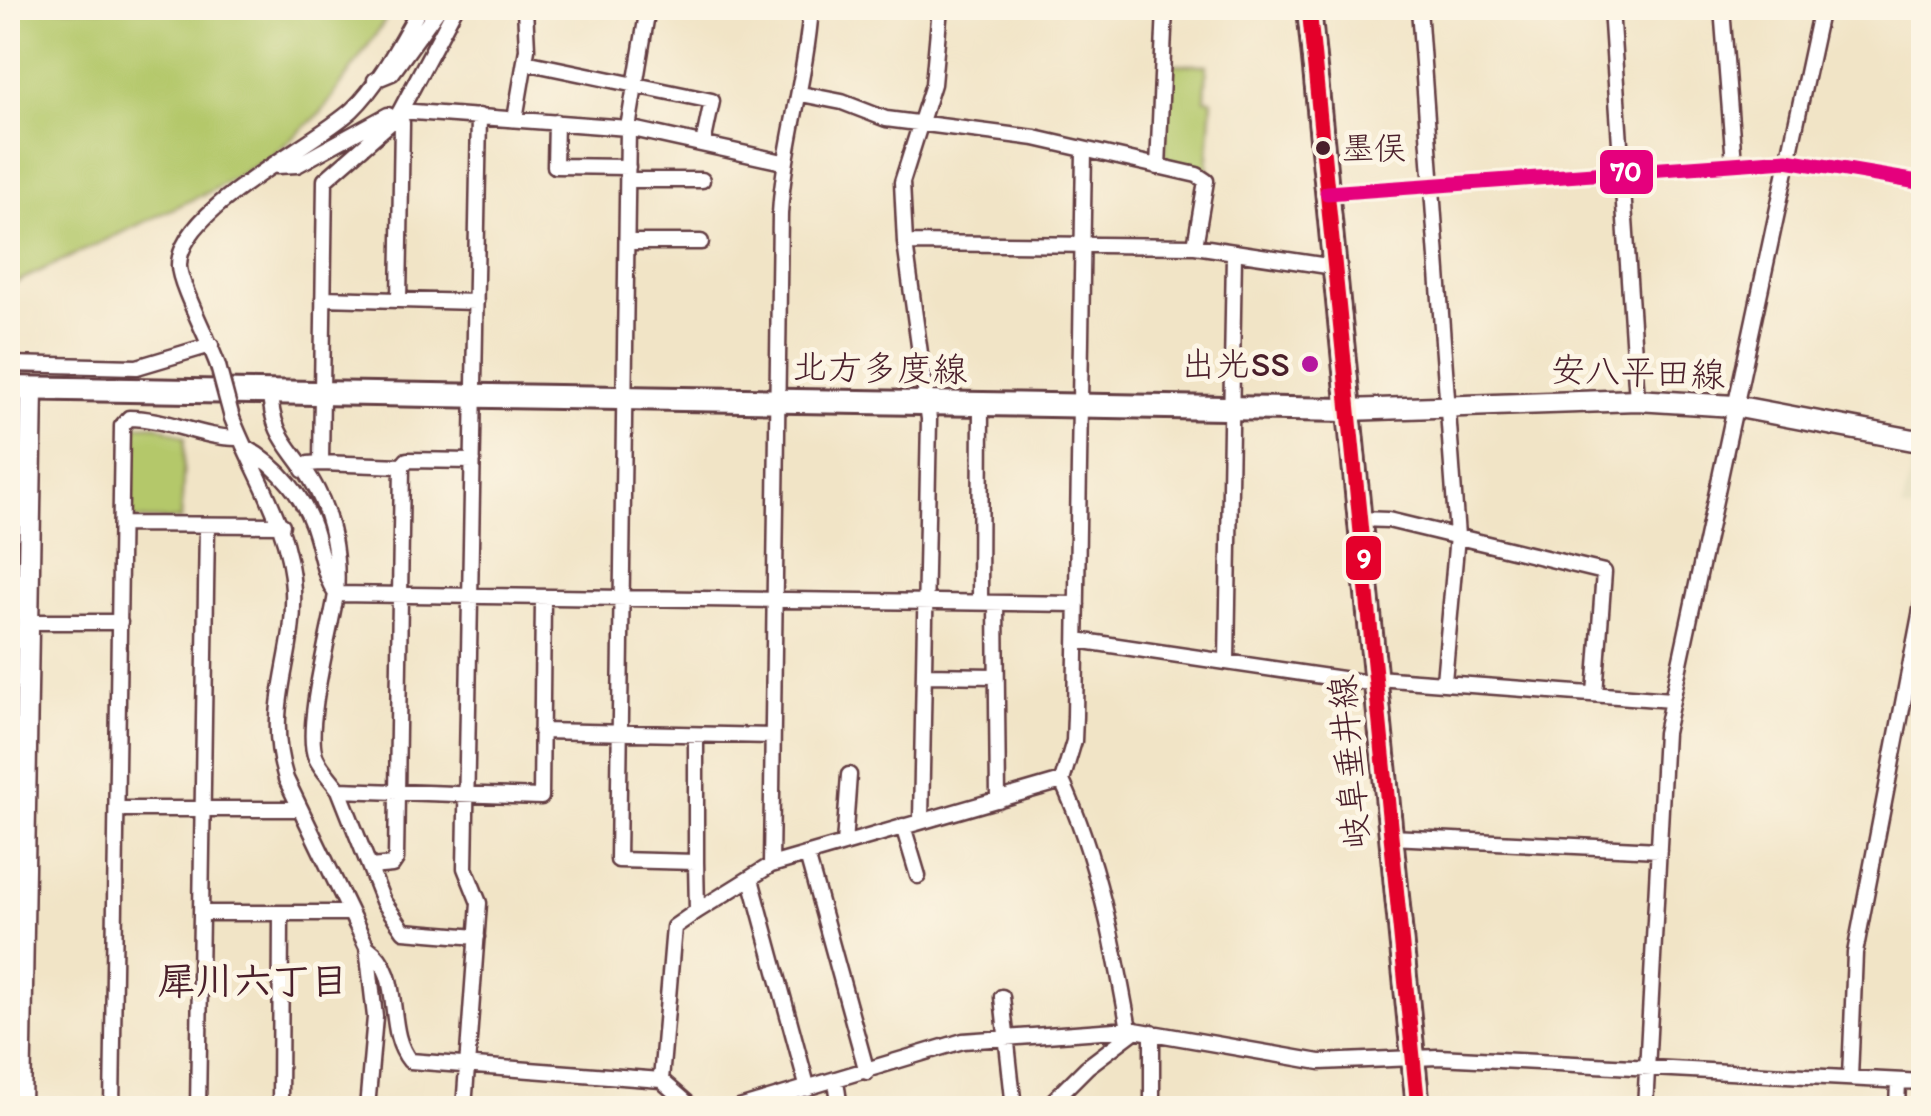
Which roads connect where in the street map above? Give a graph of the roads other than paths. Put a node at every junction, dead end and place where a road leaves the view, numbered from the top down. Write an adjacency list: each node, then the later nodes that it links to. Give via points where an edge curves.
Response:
1 (420, 8): 15 (street)
2 (439, 8): 15 (street, via 392,73)
3 (454, 8): 18 (street)
4 (525, 8): 14 (street)
5 (648, 8): 16 (street)
6 (811, 8): 17 (street)
7 (940, 8): 22 (street, via 937,60)
8 (1165, 8): 30 (street)
9 (1309, 8): 36 (main road)
10 (1419, 8): 35 (street)
11 (1611, 8): 31 (street)
12 (1722, 8): 28 (street)
13 (1821, 8): 26 (street)
14 (525, 62): 16 (street); 20 (street)
15 (375, 80): 29 (street, via 338,121)
16 (636, 85): 23 (street); 24 (street, via 712,101)
17 (801, 94): 22 (street, via 886,119); 27 (street)
18 (398, 114): 19 (street); 29 (street, via 297,166); 44 (street, via 325,180); 45 (street)
19 (479, 116): 20 (street); 46 (street)
20 (514, 119): 21 (street)
21 (556, 122): 23 (street); 32 (street, via 554,166)
22 (922, 122): 25 (street); 39 (street, via 903,174)
23 (628, 128): 24 (street); 32 (street)
24 (703, 144): 27 (street)
25 (1084, 151): 30 (street); 40 (street)
26 (1787, 160): 28 (street); 34 (street); 60 (street)
27 (783, 162): 56 (street)
28 (1734, 163): 31 (street)
29 (275, 165): 47 (street, via 214,208 180,254 180,274)
30 (1158, 167): 41 (street, via 1206,181)
31 (1622, 172): 35 (street); 55 (street)
32 (628, 174): 33 (street); 37 (street)
33 (702, 180)
34 (1924, 183)
35 (1432, 185): 36 (street); 59 (street)
36 (1327, 193): 43 (main road)
37 (627, 242): 38 (street); 54 (street)
38 (701, 242)
39 (905, 243): 40 (street); 57 (street)
40 (1084, 244): 41 (street); 61 (street)
41 (1195, 246): 42 (street)
42 (1234, 254): 43 (street); 62 (street)
43 (1334, 268): 63 (main road)
44 (324, 298): 45 (street); 52 (street)
45 (398, 300): 46 (street)
46 (476, 302): 53 (street)
47 (211, 344): 48 (street, via 137,367); 64 (street, bridge)
48 (8, 364)
49 (8, 388): 50 (main road, 北方多度線)
50 (32, 388): 51 (main road, 北方多度線); 85 (street)
51 (270, 392): 52 (main road, 北方多度線); 69 (street, via 281,443)
52 (322, 395): 53 (main road, 北方多度線); 67 (street)
53 (474, 396): 54 (main road, 北方多度線); 66 (street)
54 (625, 399): 56 (main road, 北方多度線); 80 (street)
55 (1637, 400): 59 (street, 安八平田線); 60 (street, 安八平田線)
56 (778, 401): 57 (main road, 北方多度線); 81 (street)
57 (927, 403): 58 (main road, 北方多度線); 82 (street)
58 (981, 404): 61 (main road, 北方多度線); 83 (street)
59 (1448, 404): 63 (street, 安八平田線); 74 (street)
60 (1734, 406): 65 (street, 安八平田線); 94 (street)
61 (1082, 407): 62 (main road, 北方多度線); 84 (street)
62 (1233, 408): 63 (main road, 北方多度線); 88 (street)
63 (1348, 410): 70 (main road, 岐阜垂井線)
64 (242, 442): 71 (street, via 159,418 129,418 122,426); 73 (street); 75 (street, via 302,502)
65 (1924, 442)
66 (473, 462): 68 (street, via 407,460); 78 (street)
67 (321, 463): 68 (street); 69 (street)
68 (402, 466): 77 (street)
69 (303, 470): 75 (street, via 330,528)
70 (1360, 519): 74 (street); 91 (main road, 岐阜垂井線)
71 (121, 524): 72 (street); 86 (street)
72 (207, 525): 73 (street); 107 (street)
73 (282, 525): 108 (street, via 293,594 274,724 277,751)
74 (1456, 536): 92 (street); 93 (street, via 1604,572)
75 (336, 594): 77 (street); 101 (street, via 312,743 315,758)
76 (1924, 594): 134 (street, via 1856,952)
77 (400, 596): 78 (street); 102 (street)
78 (470, 598): 79 (street); 103 (street)
79 (542, 598): 80 (street); 95 (street)
80 (623, 598): 81 (street); 96 (street)
81 (775, 600): 82 (street); 98 (street)
82 (925, 602): 83 (street); 89 (street)
83 (988, 603): 84 (street); 90 (street)
84 (1077, 604): 87 (street)
85 (28, 622): 86 (street); 105 (street)
86 (120, 622): 106 (street)
87 (1077, 640): 88 (street); 100 (street, via 1074,741)
88 (1228, 661): 91 (street)
89 (924, 675): 90 (street); 109 (street)
90 (996, 676): 104 (street)
91 (1376, 681): 92 (street); 111 (main road, 岐阜垂井線)
92 (1444, 681): 93 (street)
93 (1595, 694): 94 (street)
94 (1671, 700): 113 (street)
95 (541, 732): 96 (street); 103 (street, via 540,797)
96 (621, 732): 97 (street); 115 (street, via 618,860)
97 (696, 736): 98 (street); 115 (street)
98 (772, 736): 116 (street)
99 (848, 775): 112 (street)
100 (1062, 781): 104 (street); 127 (street, via 1080,820)
101 (340, 790): 102 (street); 117 (street)
102 (397, 793): 103 (street); 117 (street, via 396,859 392,866)
103 (466, 796): 124 (street, via 465,868 479,903)
104 (998, 800): 109 (street)
105 (17, 804): 141 (street)
106 (117, 809): 107 (street); 142 (street)
107 (203, 809): 108 (street); 121 (street)
108 (300, 809): 122 (street)
109 (921, 820): 110 (street)
110 (903, 826): 112 (street); 118 (street)
111 (1391, 838): 113 (street); 130 (main road, 岐阜垂井線)
112 (844, 844): 114 (street)
113 (1659, 850): 132 (street)
114 (807, 855): 116 (street); 133 (street)
115 (696, 862): 120 (street)
116 (771, 865): 119 (street)
117 (370, 867): 124 (street, via 404,932)
118 (918, 876)
119 (751, 879): 120 (street); 139 (street)
120 (697, 910): 135 (street, via 674,927)
121 (202, 913): 123 (street); 143 (street)
122 (349, 913): 123 (street); 125 (street)
123 (281, 914): 144 (street)
124 (477, 937): 131 (street)
125 (367, 947): 131 (street, via 388,970 405,1056); 145 (street, via 375,1017)
126 (1002, 997): 129 (street)
127 (1133, 1030): 128 (street); 129 (street); 151 (street)
128 (1152, 1032): 130 (street, via 1320,1062); 152 (street)
129 (1007, 1036): 133 (street, via 963,1041); 150 (street)
130 (1413, 1058): 132 (street); 153 (main road, 岐阜垂井線)
131 (468, 1064): 135 (street); 146 (street)
132 (1646, 1068): 134 (street); 154 (street)
133 (867, 1072): 136 (street)
134 (1850, 1078): 137 (street)
135 (660, 1080): 147 (street)
136 (836, 1081): 139 (street); 149 (street)
137 (1898, 1081): 138 (street); 155 (street)
138 (1924, 1082)
139 (808, 1089): 140 (street)
140 (786, 1102): 148 (street)
141 (20, 1108)
142 (112, 1108)
143 (198, 1108)
144 (280, 1108)
145 (368, 1108)
146 (464, 1108)
147 (693, 1108)
148 (739, 1108)
149 (840, 1108)
150 (1014, 1108)
151 (1046, 1108)
152 (1152, 1108)
153 (1418, 1108)
154 (1645, 1108)
155 (1897, 1108)

